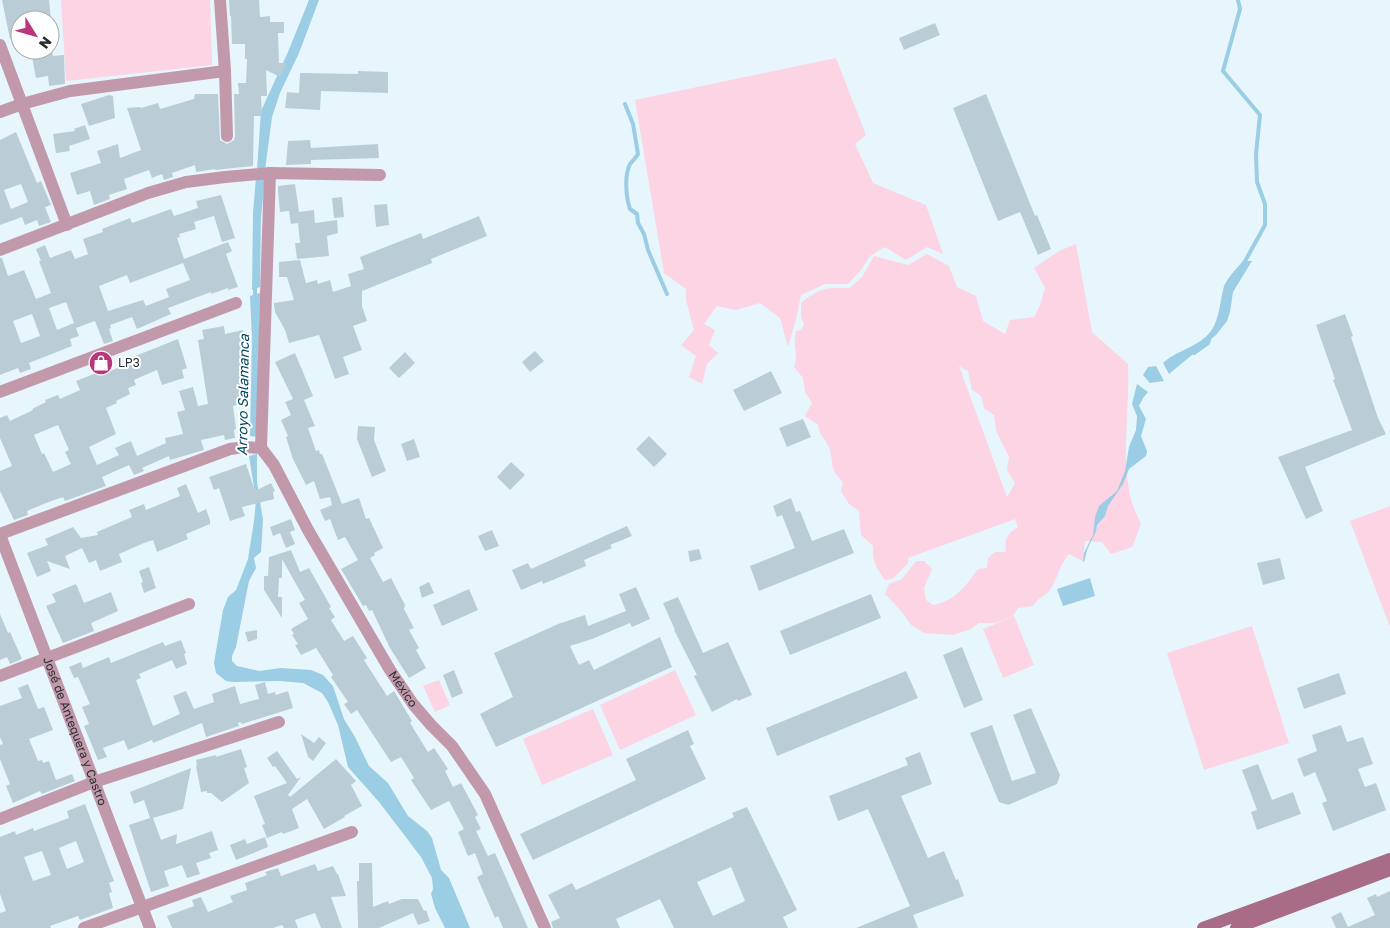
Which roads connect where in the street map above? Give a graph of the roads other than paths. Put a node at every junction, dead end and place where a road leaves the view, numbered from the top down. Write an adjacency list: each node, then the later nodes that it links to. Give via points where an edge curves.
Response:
1 (220, 0): 3 (street)
2 (0, 45): 4 (street)
3 (225, 71): 4 (street, via 70,91); 6 (street)
4 (22, 104): 5 (street); 9 (street)
5 (0, 112)
6 (227, 136)
7 (270, 173): 8 (street); 9 (street, via 186,182 148,193); 13 (street)
8 (380, 175)
9 (67, 225): 10 (street)
10 (0, 250)
11 (236, 303): 12 (street)
12 (0, 392)
13 (253, 447): 14 (street, via 230,449); 28 (street, México, via 274,465 390,670 418,711 452,746 485,794)
14 (0, 534): 16 (street, José de Antequera y Castro)
15 (189, 604): 16 (street)
16 (47, 658): 17 (street); 19 (street, José de Antequera y Castro)
17 (0, 676)
18 (279, 722): 19 (street)
19 (94, 782): 20 (street); 25 (street, José de Antequera y Castro)
20 (0, 819)
21 (352, 832): 25 (street)
22 (1390, 859): 24 (street)
23 (1390, 870): 24 (street)
24 (1284, 904): 29 (street); 30 (street)
25 (142, 906): 26 (street); 27 (street, José de Antequera y Castro)
26 (84, 928)
27 (150, 928)
28 (545, 928)
29 (1203, 928)
30 (1236, 928)

